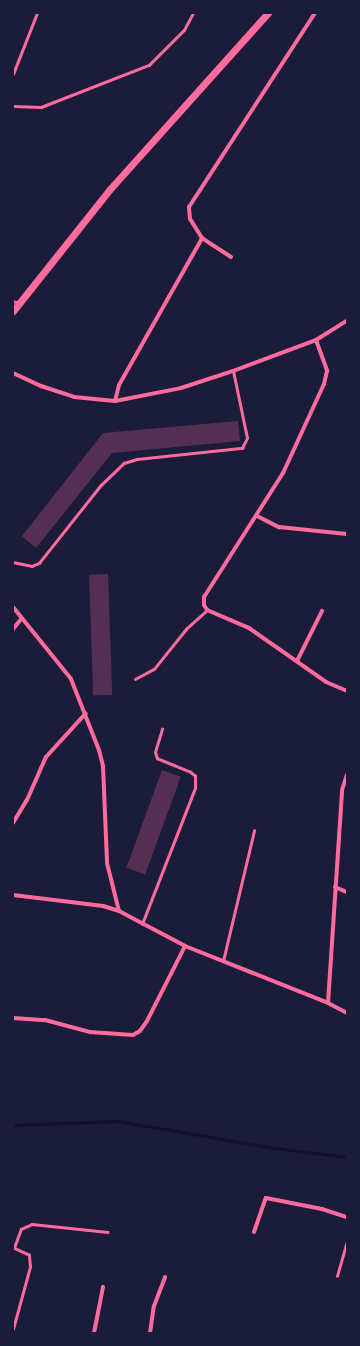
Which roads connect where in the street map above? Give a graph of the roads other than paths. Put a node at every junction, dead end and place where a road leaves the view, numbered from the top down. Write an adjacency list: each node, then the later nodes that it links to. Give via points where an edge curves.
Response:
1 (37, 13): 5 (lane)
2 (193, 13): 6 (lane, via 184,30 149,65 41,107)
3 (268, 13): 9 (main road, via 110,189)
4 (315, 13): 7 (street, via 189,207 190,219)
5 (13, 74)
6 (13, 106)
7 (202, 238): 8 (street); 15 (street, via 119,386)
8 (231, 257)
9 (16, 302): 10 (main road)
10 (13, 311)
11 (347, 321): 12 (street)
12 (316, 340): 13 (street); 16 (street, via 327,371 324,384 283,473)
13 (234, 371): 15 (street, via 181,388); 18 (lane, via 247,438 242,448 137,459 124,463 100,486 39,563 32,566)
14 (13, 373): 15 (street, via 74,397)
15 (115, 402)
16 (257, 516): 17 (street, via 279,527); 20 (street, via 204,597)
17 (347, 534)
18 (13, 562)
19 (13, 608): 22 (street)
20 (207, 610): 24 (street, via 249,628); 25 (lane, via 186,629 154,668)
21 (322, 611): 24 (street)
22 (20, 619): 23 (street); 27 (street, via 71,678)
23 (13, 629)
24 (296, 661): 26 (street, via 326,682)
25 (135, 679)
26 (347, 692)
27 (86, 713): 30 (street, via 46,757 27,800); 35 (street, via 103,766 107,862)
28 (162, 729): 36 (lane, via 155,752 157,759 190,772 195,776 195,788)
29 (347, 775): 32 (street, via 342,790)
30 (13, 823)
31 (254, 831): 38 (lane)
32 (335, 887): 33 (street); 39 (street)
33 (347, 892)
34 (13, 895): 35 (street, via 103,906)
35 (120, 911): 36 (street)
36 (142, 924): 37 (street)
37 (185, 946): 38 (street); 41 (street, via 146,1021 140,1031 133,1036 90,1032 50,1021)
38 (223, 961): 39 (street)
39 (328, 1003): 40 (street)
40 (347, 1013)
41 (13, 1018)
42 (347, 1217): 44 (street, via 322,1209 266,1198)
43 (108, 1232): 46 (lane, via 47,1223 32,1224 21,1229)
44 (254, 1232)
45 (347, 1242): 47 (lane)
46 (14, 1248): 50 (lane, via 29,1255 30,1267)
47 (337, 1276)
48 (165, 1277): 52 (street, via 156,1300)
49 (103, 1287): 51 (street)
50 (13, 1329)
51 (94, 1333)
52 (150, 1333)

